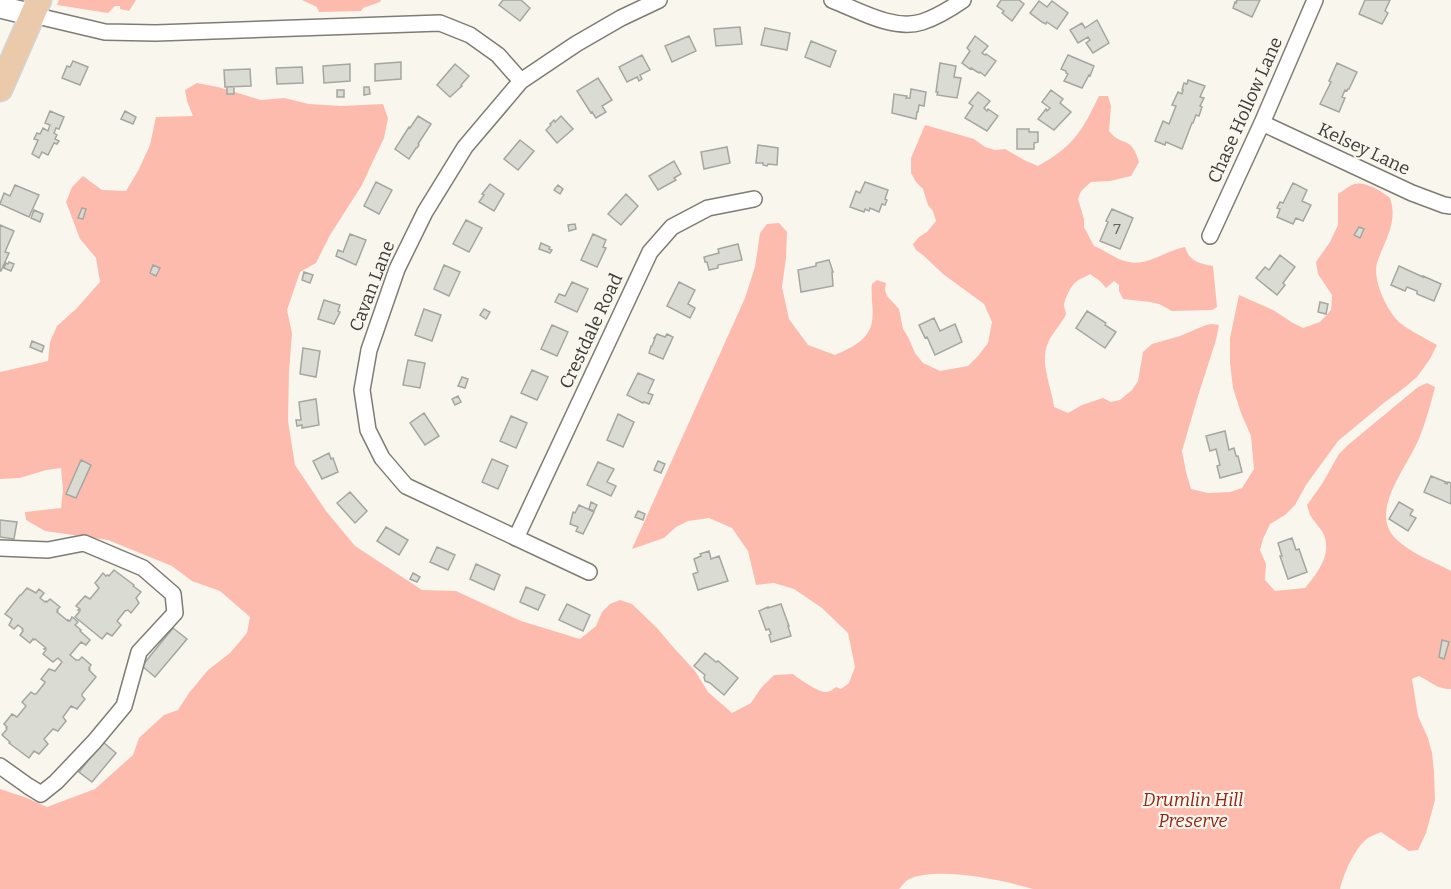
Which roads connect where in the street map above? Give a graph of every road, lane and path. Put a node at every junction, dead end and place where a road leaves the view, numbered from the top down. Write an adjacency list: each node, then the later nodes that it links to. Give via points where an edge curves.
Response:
1 (659, 0): 7 (street, Cavan Lane, via 594,33)
2 (832, 0): 3 (street, via 898,24 920,23)
3 (963, 0)
4 (1315, 0): 9 (street, Chase Hollow Lane)
5 (0, 7): 6 (main road)
6 (36, 7): 7 (street, via 105,32 440,23 470,35 498,55); 8 (main road)
7 (521, 81): 13 (street, Cavan Lane, via 465,147 425,212 397,269 369,350 362,390 368,430 382,458 406,486)
8 (0, 89)
9 (1262, 123): 11 (street, Kelsey Lane, via 1412,193); 12 (street, Chase Hollow Lane)
10 (754, 199): 13 (street, Crestdale Road, via 708,208 672,226 650,252)
11 (1451, 206)
12 (1210, 236)
13 (516, 537): 15 (street, Cavan Lane)
14 (0, 548): 16 (street, via 48,550 84,543 143,568 173,594 175,612 139,652 124,706 56,782 41,794)
15 (589, 572)
16 (0, 766)

